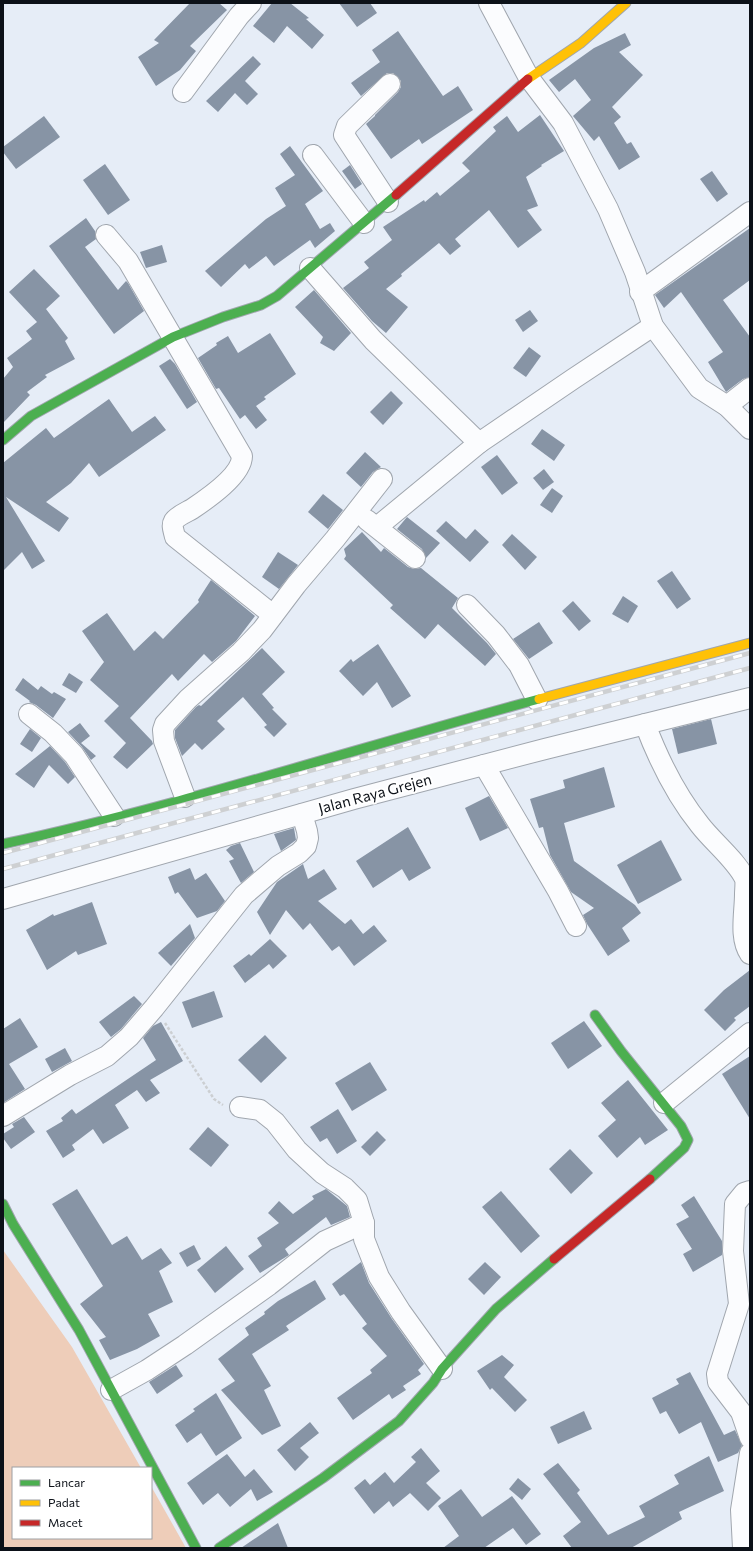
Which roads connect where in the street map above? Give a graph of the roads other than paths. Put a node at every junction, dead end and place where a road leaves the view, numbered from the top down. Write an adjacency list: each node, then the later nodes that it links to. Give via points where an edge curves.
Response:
1 (251, 3): 6 (street)
2 (489, 3): 4 (street)
3 (626, 3): 4 (street, via 581,43)
4 (529, 78): 8 (street); 13 (street, via 563,122 608,209 635,272)
5 (390, 84): 8 (street, via 347,126 344,135)
6 (183, 92)
7 (313, 155): 10 (street)
8 (388, 202): 10 (street)
9 (750, 212): 13 (street)
10 (364, 224): 12 (street)
11 (106, 235): 15 (street, via 128,261)
12 (310, 268): 15 (street, via 277,296 261,305); 20 (street, via 373,340)
13 (640, 292): 14 (street)
14 (652, 326): 17 (street, via 699,388); 20 (street)
15 (173, 337): 19 (street, via 32,416); 26 (street, via 242,456 242,463 236,472 207,498 174,520 172,526 175,536)
16 (750, 388): 17 (street)
17 (727, 406): 18 (street)
18 (750, 428)
19 (3, 440)
20 (479, 443): 23 (street)
21 (382, 479): 22 (street)
22 (356, 512): 23 (street); 26 (street)
23 (377, 528): 24 (street)
24 (415, 558)
25 (467, 605): 29 (street, via 496,635 519,665)
26 (273, 615): 33 (street, via 241,652 188,699 165,724 164,741)
27 (750, 643): 29 (street)
28 (750, 698): 31 (street, Jalan Raya Grejen)
29 (537, 700): 33 (street)
30 (29, 714): 35 (street, via 53,733 74,755)
31 (645, 724): 32 (street, Jalan Raya Grejen); 39 (street, via 657,757 685,806 714,843 735,863 745,880 746,915 743,936)
32 (484, 765): 34 (street, Jalan Raya Grejen); 38 (street)
33 (185, 797): 35 (street)
34 (302, 814): 37 (street, Jalan Raya Grejen); 44 (street, via 308,838 306,846 244,895 129,1037 106,1056)
35 (114, 816): 36 (street, via 63,831)
36 (3, 844)
37 (3, 899)
38 (576, 926)
39 (750, 954)
40 (596, 1015): 42 (street)
41 (750, 1034): 42 (street)
42 (664, 1104): 48 (street, via 686,1133 688,1141 684,1148 496,1309)
43 (240, 1107): 47 (street, via 260,1110 275,1122 297,1150 357,1200)
44 (3, 1116)
45 (750, 1191): 50 (street, via 744,1193 735,1204 733,1250 739,1304 717,1374 718,1382 741,1412)
46 (3, 1204): 49 (street, via 79,1330)
47 (364, 1223): 48 (street, via 364,1239 379,1278); 49 (street, via 325,1241 269,1285 179,1349)
48 (442, 1368): 53 (street, via 433,1383 399,1421 323,1478)
49 (111, 1390): 52 (street)
50 (750, 1438)
51 (750, 1453): 54 (street, via 741,1510)
52 (196, 1548)
53 (219, 1548)
54 (743, 1548)

